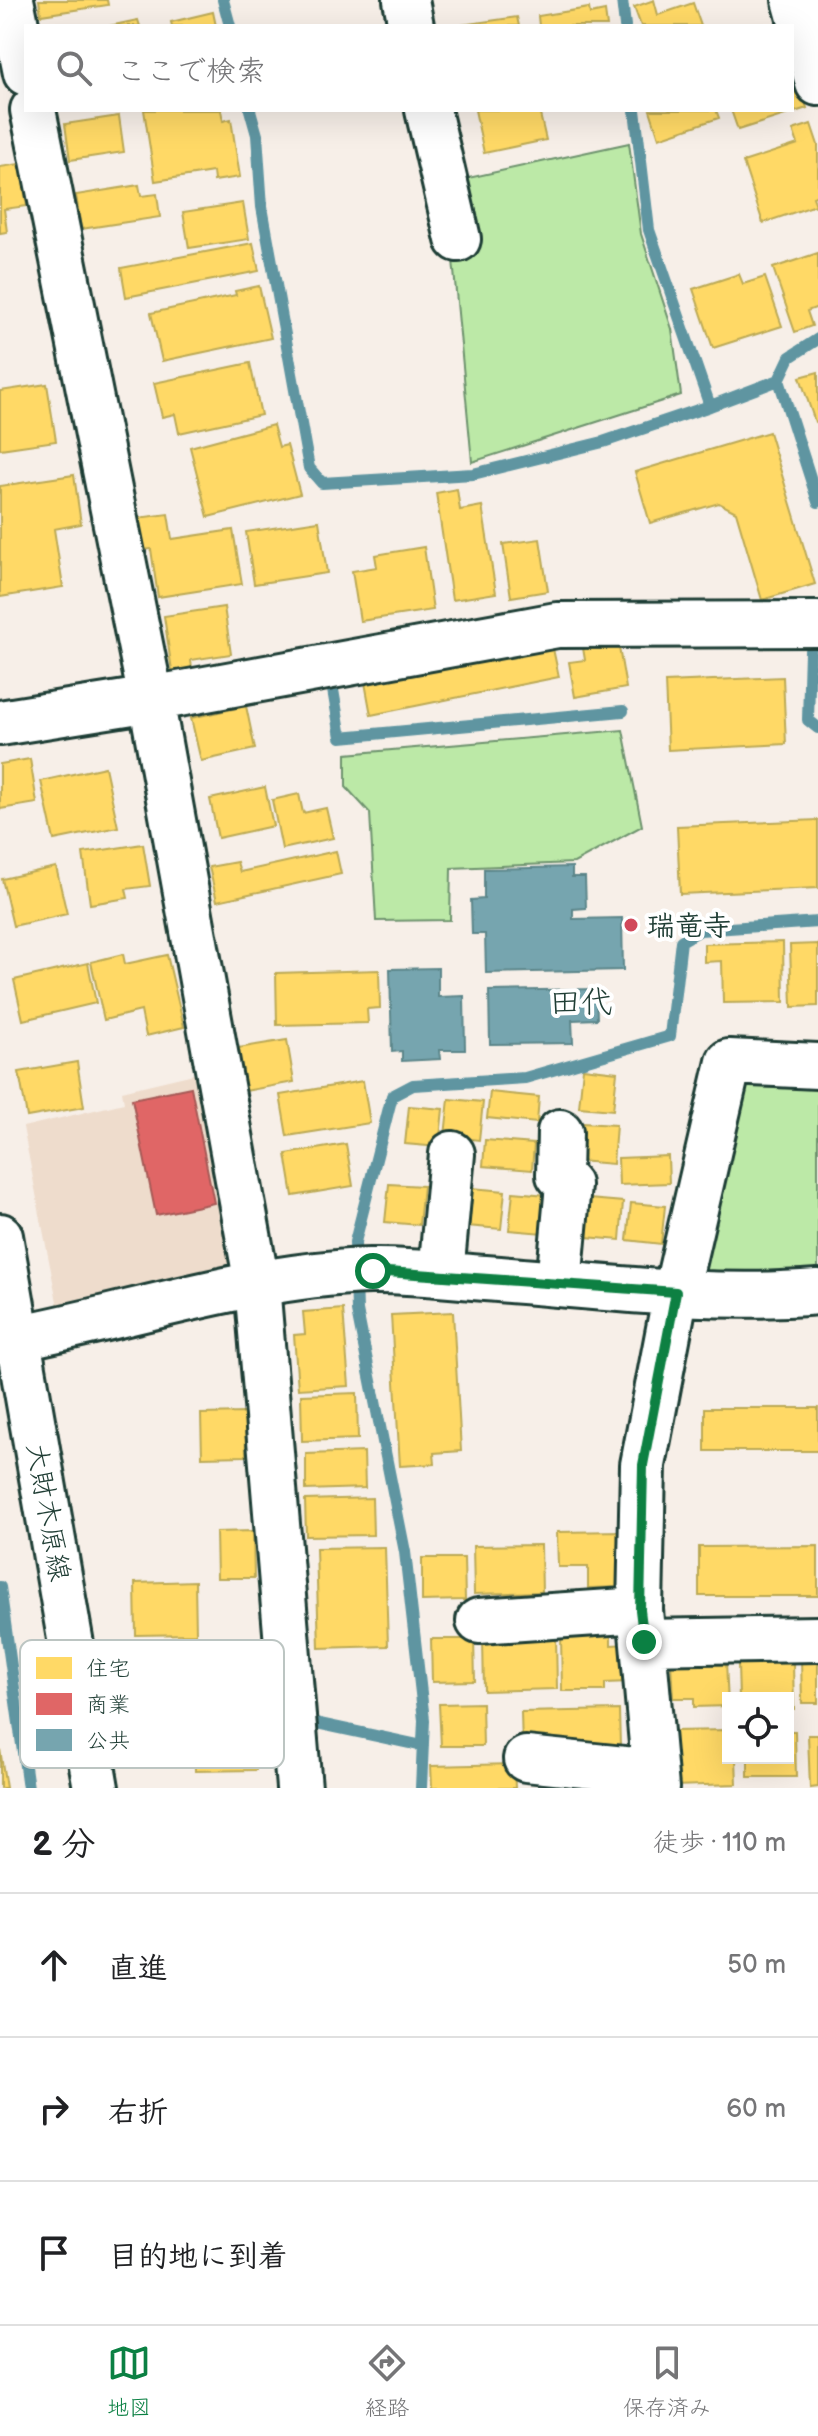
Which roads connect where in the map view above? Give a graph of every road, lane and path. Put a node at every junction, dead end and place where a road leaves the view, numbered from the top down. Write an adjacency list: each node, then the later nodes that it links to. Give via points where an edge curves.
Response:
1 (11, 0): 6 (street)
2 (406, 0): 4 (street)
3 (795, 0): 5 (street)
4 (411, 24)
5 (809, 60)
6 (24, 63)
7 (33, 112): 11 (street)
8 (428, 112): 9 (street)
9 (458, 239)
10 (816, 624): 11 (street, via 557,625)
11 (151, 699): 12 (street); 19 (street)
12 (0, 723)
13 (818, 1066): 20 (street, via 729,1062)
14 (560, 1132): 18 (street, via 559,1175 568,1185)
15 (452, 1154): 17 (street)
16 (0, 1236): 22 (street, 大財木原線)
17 (441, 1274): 18 (street); 19 (street, via 356,1272)
18 (559, 1283): 20 (street)
19 (257, 1284): 22 (street); 31 (street)
20 (676, 1292): 21 (street); 24 (street, via 643,1465)
21 (818, 1292)
22 (10, 1339): 26 (street, 大財木原線)
23 (479, 1621): 24 (street)
24 (642, 1626): 25 (street); 29 (street)
25 (818, 1639)
26 (68, 1640)
27 (526, 1759): 29 (street)
28 (92, 1768): 30 (street, 大財木原線)
29 (655, 1780)
30 (96, 1788)
31 (299, 1788)

